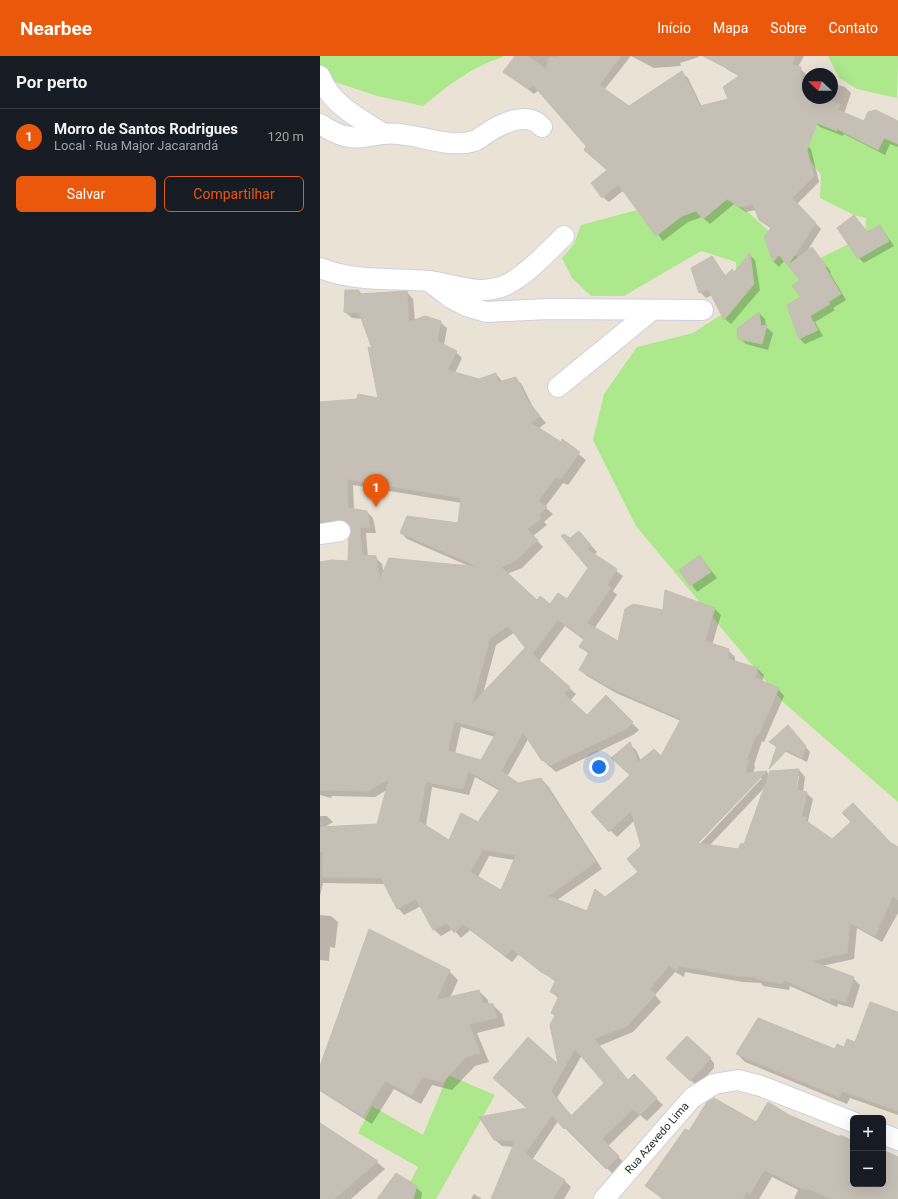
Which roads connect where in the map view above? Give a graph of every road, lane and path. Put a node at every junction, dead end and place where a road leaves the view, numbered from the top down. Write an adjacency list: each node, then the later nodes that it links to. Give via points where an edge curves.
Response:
1 (320, 76): 4 (street, via 346,110)
2 (320, 124): 4 (street, via 349,137 367,138)
3 (542, 127): 4 (street, via 529,118 521,119 496,128 474,141 457,143)
4 (384, 134)
5 (564, 236): 7 (street, via 532,266 506,285 487,290 469,290)
6 (320, 268): 7 (street, via 369,279)
7 (429, 281): 9 (street, via 450,298 486,312 548,309)
8 (703, 310): 9 (street)
9 (651, 311): 10 (street)
10 (558, 387)
11 (340, 531): 12 (street)
12 (320, 534)
13 (850, 1121): 16 (street, Rua Azevedo Lima, via 761,1086 738,1080 714,1084 692,1098)
14 (886, 1135): 15 (street)
15 (898, 1140)
16 (604, 1199)

